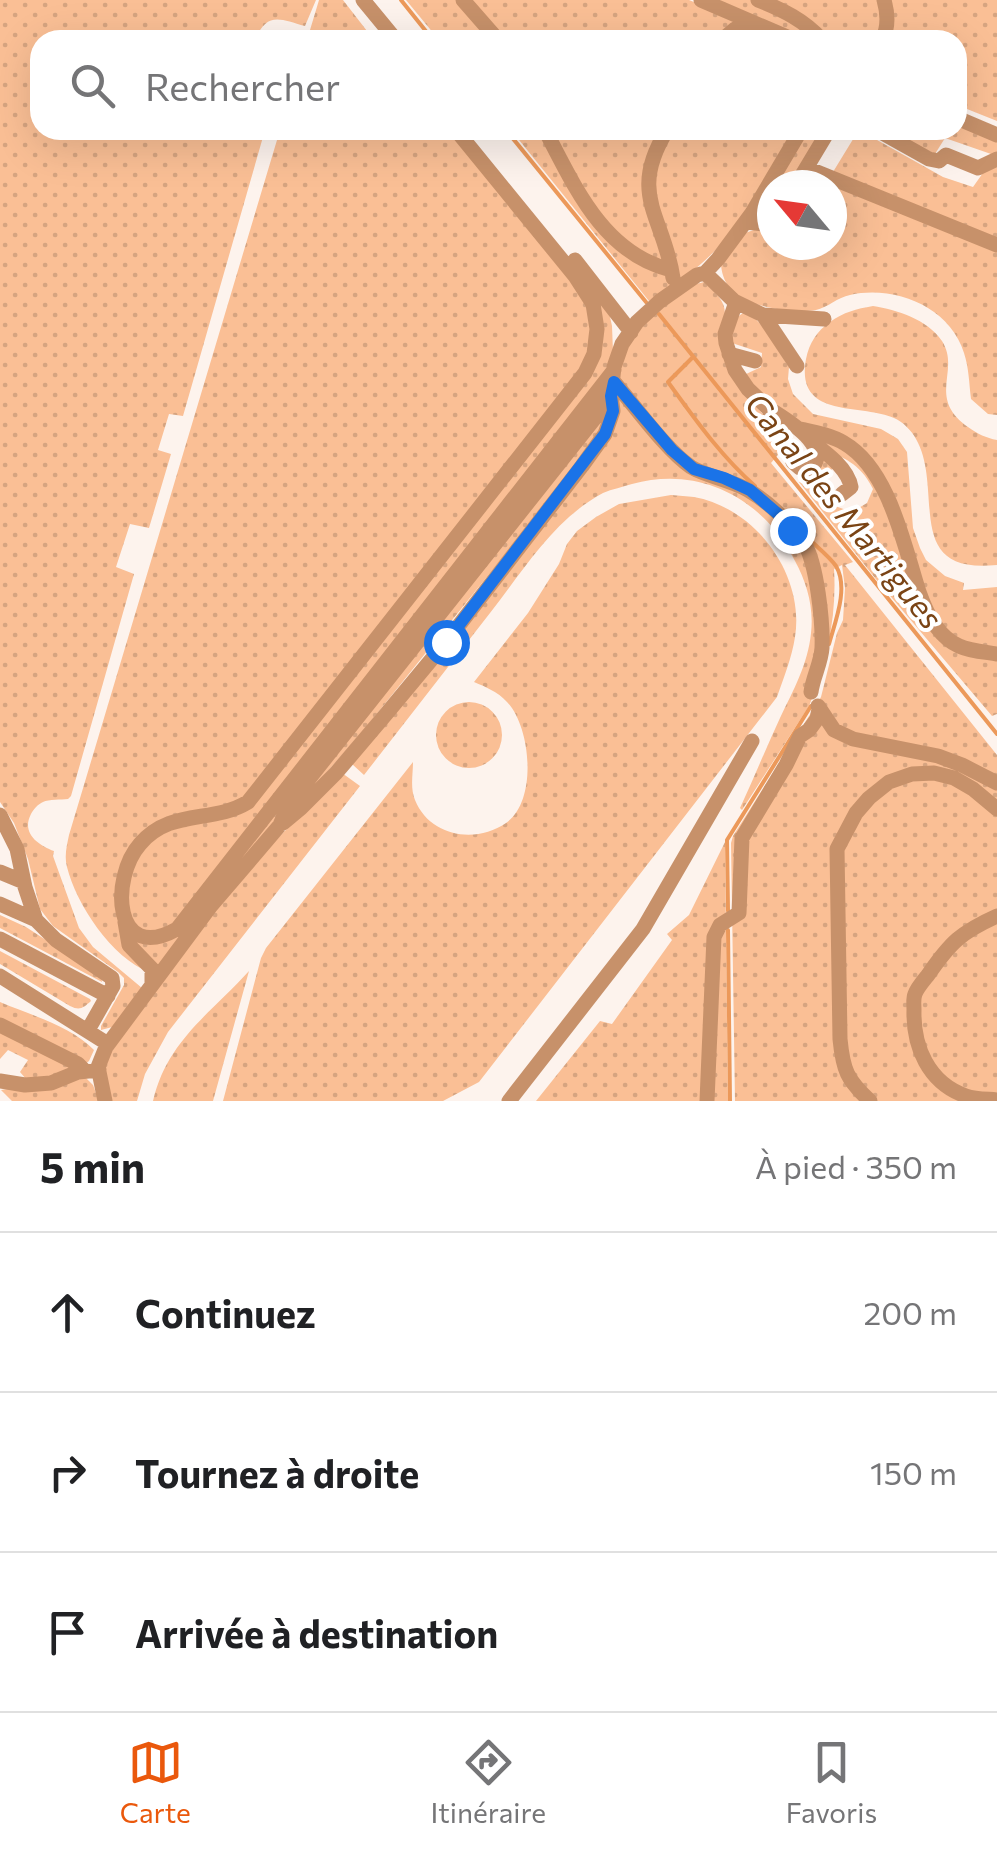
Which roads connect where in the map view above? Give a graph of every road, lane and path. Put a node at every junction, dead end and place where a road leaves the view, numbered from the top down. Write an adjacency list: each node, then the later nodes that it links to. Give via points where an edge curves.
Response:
1 (350, 0): 7 (lane)
2 (363, 0): 8 (lane)
3 (464, 0): 9 (lane)
4 (701, 0): 10 (lane)
5 (758, 0): 11 (lane)
6 (884, 0): 12 (lane)
7 (375, 30)
8 (388, 30)
9 (490, 30)
10 (771, 30)
11 (814, 30)
12 (886, 30)
13 (967, 112): 15 (lane)
14 (967, 122): 16 (lane)
15 (997, 124)
16 (997, 135)
17 (464, 140): 55 (lane, via 593,304 594,354 248,802 160,826 138,845 124,880)
18 (476, 140): 35 (lane)
19 (550, 140): 29 (lane, via 594,216 635,255)
20 (662, 140): 29 (lane, via 647,192)
21 (795, 140): 26 (lane)
22 (823, 140): 25 (lane)
23 (895, 140): 24 (lane, via 929,159 946,156 978,168)
24 (997, 158)
25 (807, 168): 28 (lane)
26 (746, 222): 27 (lane); 30 (lane)
27 (757, 223)
28 (997, 245)
29 (671, 270): 31 (lane)
30 (705, 273): 31 (lane); 32 (lane)
31 (673, 292): 35 (lane)
32 (736, 302): 33 (lane); 36 (lane, via 725,334)
33 (763, 315): 34 (lane); 38 (lane)
34 (824, 320)
35 (630, 332): 39 (lane)
36 (729, 354): 37 (lane); 40 (lane)
37 (755, 361)
38 (796, 366)
39 (613, 382): 44 (lane, via 694,469 750,490 806,546 822,605 822,652 812,679); 55 (lane, via 177,929 146,938); 58 (lane)
40 (768, 408): 41 (lane); 41 (lane, via 793,462 810,470 817,461)
41 (805, 435): 42 (lane, via 850,479); 43 (lane, via 842,442 860,454 888,499 926,610 960,647)
42 (842, 494)
43 (997, 654)
44 (816, 702): 46 (lane, via 834,730 853,739 938,756); 68 (lane, via 817,719 800,736 742,838 739,913 714,937)
45 (752, 740): 67 (lane, via 644,929)
46 (997, 782)
47 (997, 809): 69 (lane, via 954,778 912,774 868,798 837,848 843,1068)
48 (0, 815): 49 (lane)
49 (6, 836): 51 (lane, via 17,849)
50 (0, 872): 51 (lane)
51 (24, 882): 54 (lane)
52 (0, 904): 54 (lane)
53 (997, 916): 65 (lane, via 951,943 915,994 914,1014 919,1053 933,1074 967,1097)
54 (36, 920): 59 (lane, via 112,978)
55 (125, 922): 58 (lane, via 129,946 152,969)
56 (0, 939): 59 (lane)
57 (0, 976): 61 (lane)
58 (152, 985): 62 (lane)
59 (108, 996): 61 (lane)
60 (0, 1025): 63 (lane)
61 (88, 1030): 62 (lane)
62 (108, 1044): 63 (lane)
63 (92, 1071): 64 (lane, via 52,1083); 66 (lane)
64 (0, 1081)
65 (997, 1100)
66 (105, 1101)
67 (509, 1101)
68 (707, 1101)
69 (870, 1101)

